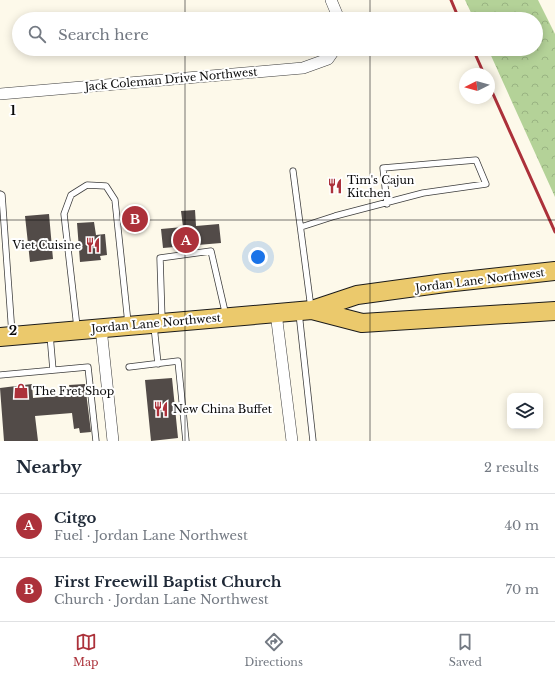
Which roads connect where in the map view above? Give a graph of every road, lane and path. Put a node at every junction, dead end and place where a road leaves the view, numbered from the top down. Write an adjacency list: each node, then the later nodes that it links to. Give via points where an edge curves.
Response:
1 (331, 0): 2 (street)
2 (336, 12)
3 (330, 56): 4 (street, Jack Coleman Drive Northwest, via 302,68)
4 (0, 94)
5 (293, 171): 8 (lane)
6 (0, 194): 9 (lane)
7 (387, 204): 7 (lane, via 423,193 486,184 476,160 383,168); 8 (lane)
8 (301, 227): 11 (lane)
9 (2, 232): 20 (lane)
10 (554, 272): 11 (main road, Jordan Lane Northwest, via 358,295)
11 (305, 311): 12 (main road, Jordan Lane Northwest, via 362,323); 13 (main road, Jordan Lane Northwest); 29 (lane)
12 (555, 311)
13 (276, 313): 14 (main road, Jordan Lane Northwest); 28 (street)
14 (227, 317): 15 (main road, Jordan Lane Northwest); 15 (lane, via 211,251 160,258)
15 (158, 323): 16 (main road, Jordan Lane Northwest); 21 (lane)
16 (129, 326): 17 (main road, Jordan Lane Northwest); 18 (lane, via 115,200 106,186 87,185 71,194 64,214)
17 (101, 328): 18 (main road, Jordan Lane Northwest); 26 (street)
18 (77, 330): 19 (main road, Jordan Lane Northwest)
19 (50, 333): 20 (main road, Jordan Lane Northwest); 23 (lane)
20 (6, 336)
21 (158, 364): 22 (lane); 27 (lane, via 178,362)
22 (129, 368)
23 (53, 370): 24 (lane); 25 (lane, via 88,367)
24 (0, 375)
25 (96, 441)
26 (113, 441)
27 (186, 441)
28 (292, 441)
29 (313, 441)

